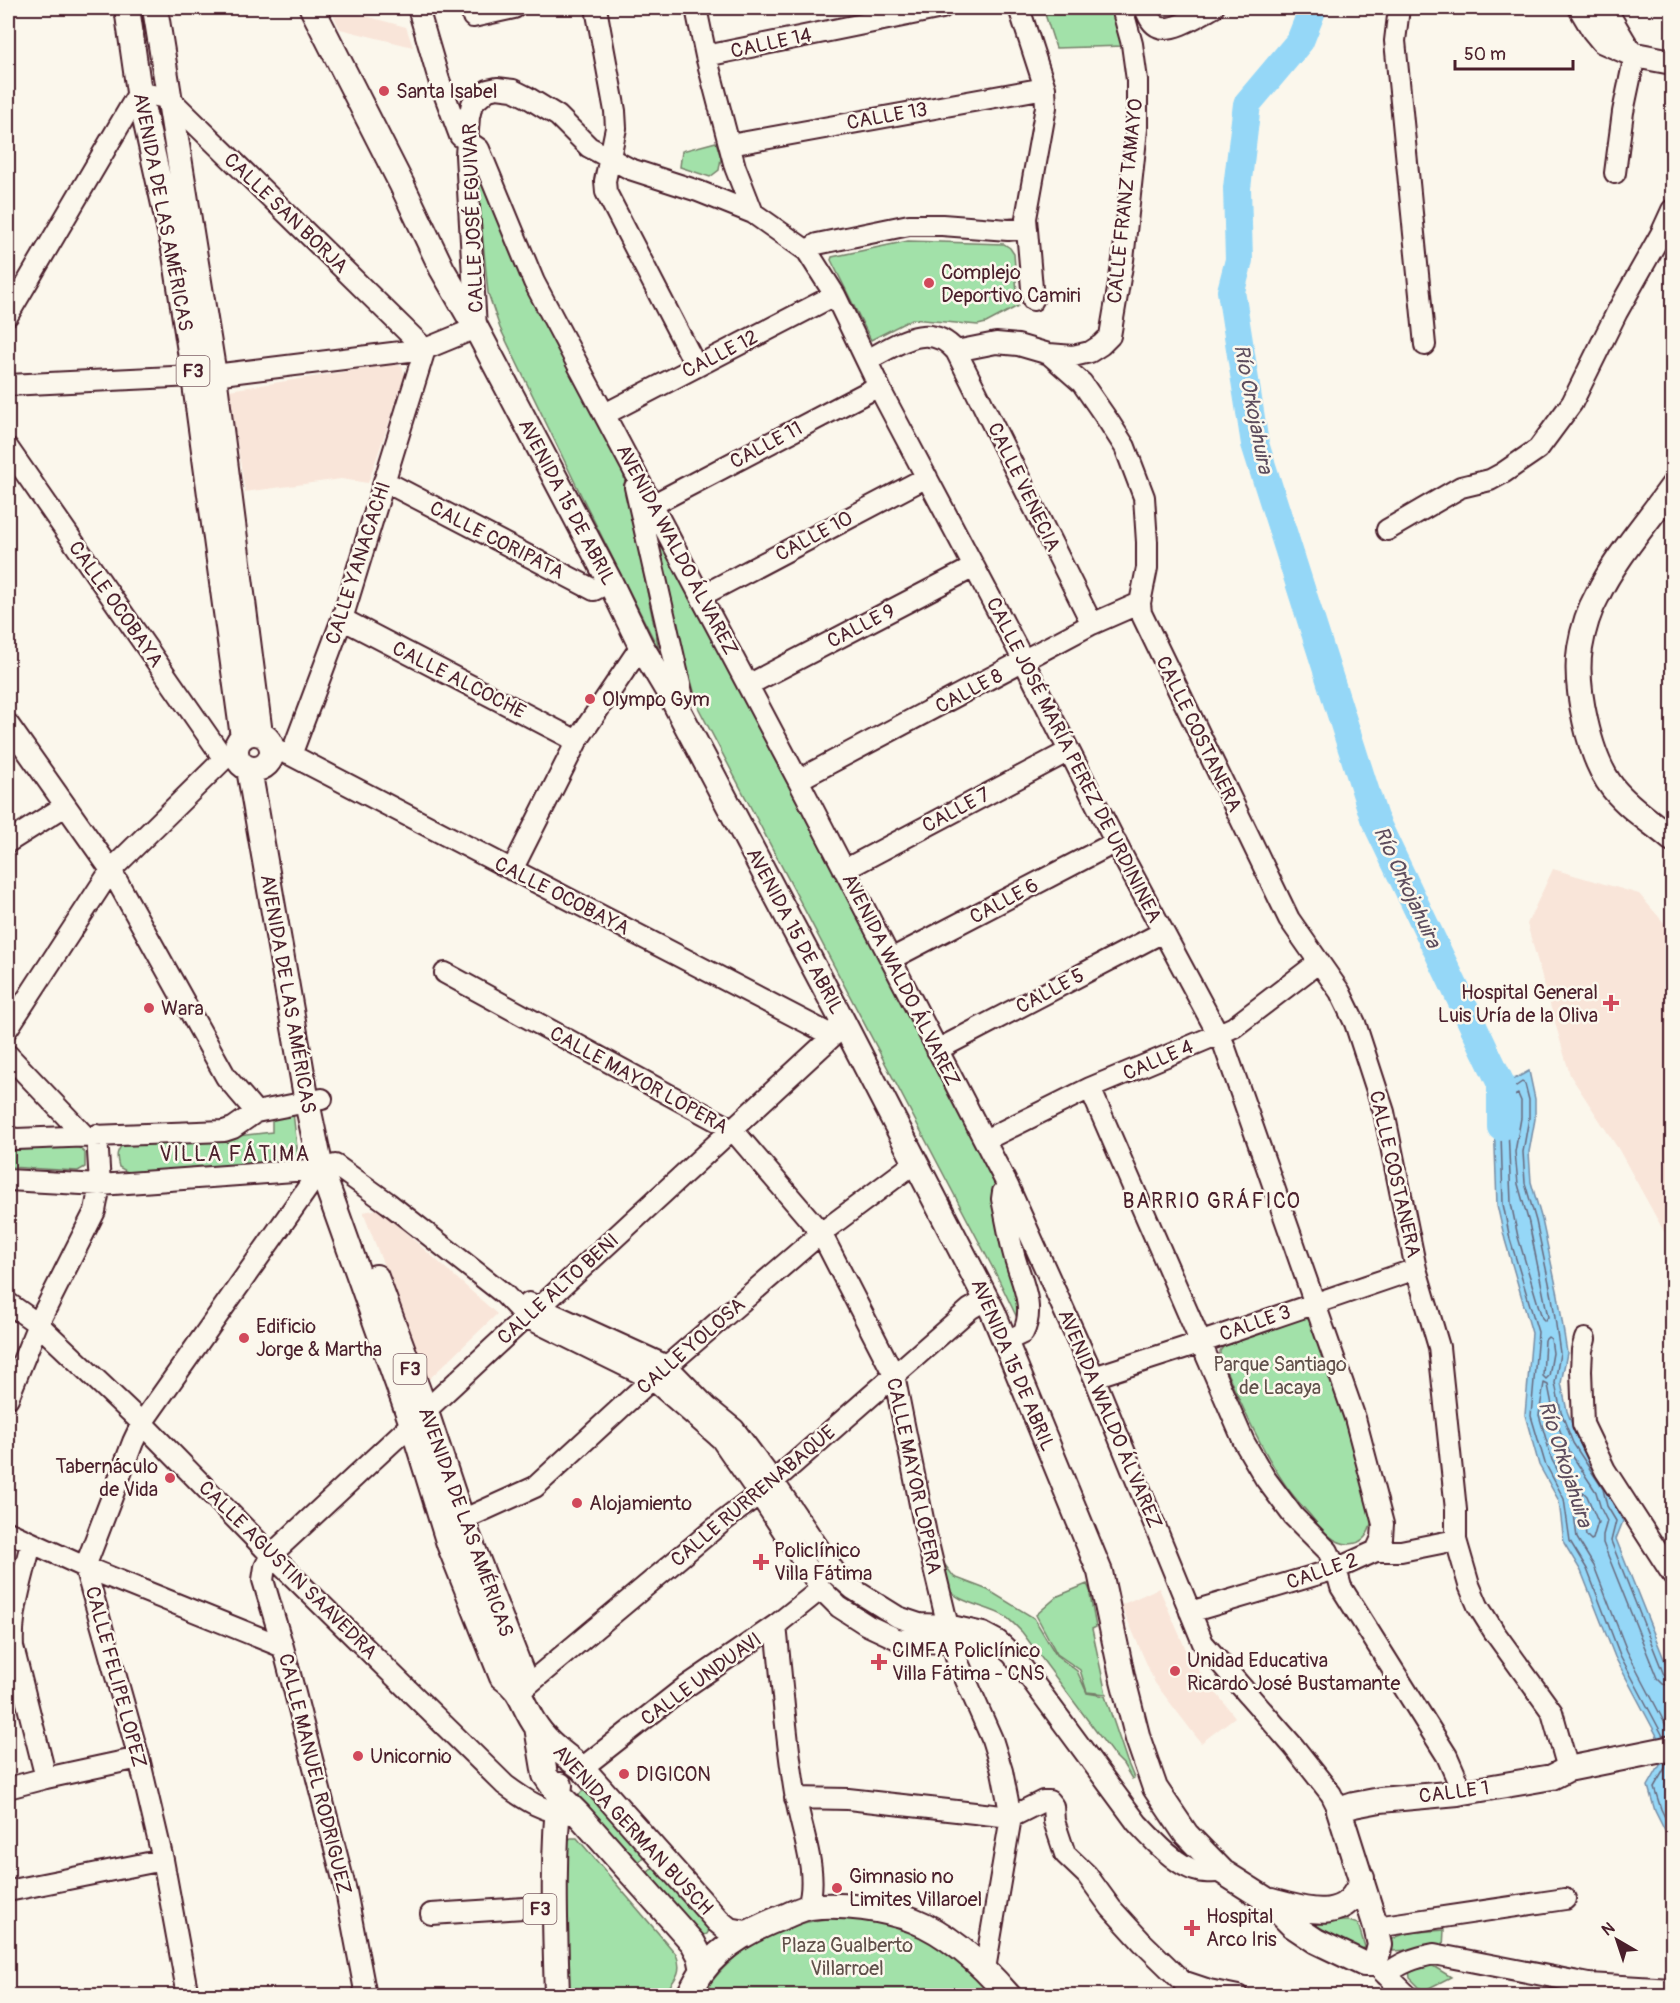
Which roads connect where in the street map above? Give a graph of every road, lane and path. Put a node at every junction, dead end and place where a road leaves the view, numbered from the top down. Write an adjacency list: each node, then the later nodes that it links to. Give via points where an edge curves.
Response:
1 (127, 8): 20 (main road, AVENIDA DE LAS AMÉRICAS / F3)
2 (155, 8): 21 (main road, AVENIDA DE LAS AMÉRICAS / F3)
3 (312, 8): 33 (main road, AVENIDA 15 DE ABRIL, via 442,269)
4 (418, 8): 22 (street, AVENIDA WALDO ÁLVAREZ, via 445,97 460,136)
5 (514, 8): 15 (street)
6 (596, 8): 24 (street, via 615,111 616,128)
7 (696, 8): 17 (street)
8 (942, 8): 17 (street, CALLE 14)
9 (1019, 8): 19 (street)
10 (1122, 8): 37 (street, CALLE FRANZ TAMAYO, via 1137,80 1137,129 1124,260 1110,336 1089,352 1073,356)
11 (1145, 8): 12 (street, via 1153,24 1166,28)
12 (1213, 8)
13 (1399, 8): 34 (street, via 1395,41)
14 (1596, 11): 16 (main road)
15 (473, 17)
16 (1632, 53): 18 (main road); 25 (street)
17 (706, 56): 23 (street)
18 (1672, 62)
19 (1044, 87): 23 (street, CALLE 13); 28 (street, via 1046,107)
20 (139, 92): 21 (street); 32 (street); 40 (main road, AVENIDA DE LAS AMÉRICAS / F3)
21 (170, 99): 35 (street, CALLE SAN BORJA); 40 (main road, AVENIDA DE LAS AMÉRICAS / F3)
22 (468, 143): 24 (street, CALLE JOSÉ EGUIVAR, via 472,104 488,90 497,88 513,90 550,110 590,147); 33 (street, CALLE JOSÉ EGUIVAR); 43 (street, AVENIDA WALDO ÁLVAREZ, via 479,149 534,282)
23 (730, 145): 27 (street)
24 (609, 158): 27 (street, CALLE JOSÉ EGUIVAR); 39 (street, via 606,192)
25 (1615, 173)
26 (1672, 210): 50 (street, via 1572,403 1538,449 1490,480 1461,487)
27 (753, 213): 29 (street, CALLE JOSÉ MARÍA PEREZ DE URDININEA)
28 (1027, 228): 29 (street, via 909,225 817,244); 31 (street)
29 (807, 251): 30 (street, CALLE JOSÉ MARÍA PEREZ DE URDININEA)
30 (835, 295): 38 (street, CALLE JOSÉ MARÍA PEREZ DE URDININEA); 39 (street, CALLE 12)
31 (1033, 300)
32 (8, 315)
33 (476, 328): 35 (street); 52 (main road, AVENIDA 15 DE ABRIL)
34 (1425, 345)
35 (425, 349): 40 (street); 47 (street, CALLE YANACACHI)
36 (956, 351): 37 (street, via 996,343); 38 (street, via 948,342 926,334 914,336); 56 (street, CALLE VENECIA)
37 (1049, 354): 54 (street, via 1082,382 1104,414 1125,447 1144,497 1148,542)
38 (867, 360): 42 (street, CALLE JOSÉ MARÍA PEREZ DE URDININEA)
39 (696, 366): 43 (street, CALLE 12)
40 (204, 376): 41 (street); 64 (main road, AVENIDA DE LAS AMÉRICAS / F3)
41 (8, 385)
42 (879, 386): 46 (street, CALLE JOSÉ MARÍA PEREZ DE URDININEA); 49 (street, CALLE 11)
43 (605, 414): 45 (street, AVENIDA WALDO ÁLVAREZ)
44 (8, 448): 64 (street, CALLE OCOBAYA)
45 (628, 459): 49 (street, AVENIDA WALDO ÁLVAREZ); 60 (street, via 682,693)
46 (927, 477): 51 (street, CALLE JOSÉ MARÍA PEREZ DE URDININEA); 53 (street, CALLE 10)
47 (384, 481): 52 (street, CALLE CORIPATA, via 594,590); 55 (street, CALLE YANACACHI)
48 (1672, 487): 67 (main road, via 1597,594 1580,650 1586,724 1600,766 1612,787)
49 (652, 505): 53 (street, AVENIDA WALDO ÁLVAREZ)
50 (1387, 530)
51 (974, 567): 58 (street, CALLE JOSÉ MARÍA PEREZ DE URDININEA); 59 (street, CALLE 9)
52 (610, 582): 57 (main road, AVENIDA 15 DE ABRIL)
53 (700, 596): 59 (street, AVENIDA WALDO ÁLVAREZ)
54 (1140, 603): 56 (street, CALLE 8); 75 (street, CALLE COSTANERA, via 1141,613 1289,919)
55 (342, 619): 62 (street, CALLE ALCOCHE); 64 (street, CALLE YANACACHI)
56 (1092, 624): 58 (street, CALLE 8)
57 (641, 646): 60 (main road, AVENIDA 15 DE ABRIL); 62 (street)
58 (1024, 662): 63 (street, CALLE JOSÉ MARÍA PEREZ DE URDININEA); 65 (street, CALLE 8)
59 (748, 685): 65 (street, AVENIDA WALDO ÁLVAREZ)
60 (672, 698): 78 (main road, AVENIDA 15 DE ABRIL)
61 (8, 724): 66 (street)
62 (577, 741): 71 (street)
63 (1069, 751): 69 (street, CALLE JOSÉ MARÍA PEREZ DE URDININEA); 72 (street, CALLE 7)
64 (255, 752): 70 (street, CALLE YANACACHI); 71 (street, CALLE OCOBAYA); 83 (main road, AVENIDA DE LAS AMÉRICAS / F3)
65 (798, 780): 72 (street, AVENIDA WALDO ÁLVAREZ)
66 (65, 806): 68 (street); 70 (street)
67 (1672, 839)
68 (8, 842)
69 (1116, 842): 73 (street, CALLE JOSÉ MARÍA PEREZ DE URDININEA); 74 (street, CALLE 6)
70 (111, 870): 77 (street, CALLE YANACACHI); 84 (street, via 226,1077)
71 (512, 870): 78 (street, CALLE OCOBAYA)
72 (844, 870): 74 (street, AVENIDA WALDO ÁLVAREZ)
73 (1163, 932): 79 (street, CALLE JOSÉ MARÍA PEREZ DE URDININEA); 80 (street, CALLE 5)
74 (891, 959): 80 (street, AVENIDA WALDO ÁLVAREZ)
75 (1319, 962): 79 (street, CALLE 4, via 1234,1027); 95 (street, CALLE COSTANERA, via 1355,1023 1380,1101)
76 (445, 973): 85 (street, CALLE MAYOR LOPERA)
77 (8, 1028)
78 (838, 1028): 85 (street, CALLE ALTO BENI); 89 (main road, AVENIDA 15 DE ABRIL)
79 (1219, 1034): 82 (street, CALLE 4); 98 (street, CALLE JOSÉ MARÍA PEREZ DE URDININEA)
80 (937, 1050): 88 (street, AVENIDA WALDO ÁLVAREZ)
81 (8, 1055): 86 (street)
82 (1090, 1088): 88 (street, CALLE 4); 103 (street)
83 (314, 1101): 84 (street); 90 (main road, AVENIDA DE LAS AMÉRICAS / F3)
84 (256, 1112): 86 (street, via 224,1131)
85 (732, 1129): 94 (street, CALLE MAYOR LOPERA); 99 (street, CALLE ALTO BENI)
86 (91, 1135): 87 (street); 92 (street)
87 (8, 1137)
88 (985, 1140): 93 (street, AVENIDA WALDO ÁLVAREZ)
89 (916, 1162): 94 (street, CALLE YOLOSA); 96 (main road, AVENIDA 15 DE ABRIL)
90 (328, 1167): 92 (street); 99 (street, via 388,1203 504,1294); 109 (main road, AVENIDA DE LAS AMÉRICAS / F3); 110 (street, CALLE FELIPE LOPEZ)
91 (8, 1180): 92 (street)
92 (100, 1185): 100 (street, via 95,1211)
93 (1008, 1186): 102 (street, via 1002,1199 1029,1315 1023,1333); 106 (street, AVENIDA WALDO ÁLVAREZ)
94 (821, 1233): 104 (street, CALLE YOLOSA); 105 (street, CALLE MAYOR LOPERA)
95 (1416, 1269): 98 (street, CALLE 3); 114 (street, CALLE COSTANERA, via 1439,1347)
96 (987, 1299): 102 (main road, AVENIDA 15 DE ABRIL); 105 (street, CALLE RURRENABAQUE, via 970,1309)
97 (8, 1303): 100 (street, CALLE AGUSTIN SAAVEDRA)
98 (1315, 1303): 103 (street, CALLE 3); 116 (street, CALLE JOSÉ MARÍA PEREZ DE URDININEA, via 1355,1418 1383,1524)
99 (533, 1312): 104 (street); 107 (street); 109 (street, CALLE ALTO BENI)
100 (38, 1324): 108 (street); 110 (street, CALLE AGUSTIN SAAVEDRA)
101 (1585, 1339): 120 (street, via 1581,1370 1583,1424 1605,1470)
102 (1006, 1341): 141 (main road, AVENIDA 15 DE ABRIL, via 1100,1572 1125,1690 1155,1788 1186,1834)
103 (1202, 1342): 106 (street, CALLE 3); 119 (street, via 1244,1442 1265,1478 1294,1517 1328,1551)
104 (667, 1366): 107 (street, CALLE YOLOSA); 111 (street, via 734,1429)
105 (894, 1375): 111 (street, CALLE RURRENABAQUE); 124 (street, CALLE MAYOR LOPERA)
106 (1094, 1377): 122 (street, AVENIDA WALDO ÁLVAREZ)
107 (651, 1379): 111 (street, via 720,1439); 112 (street, CALLE YOLOSA, via 535,1487)
108 (8, 1398)
109 (419, 1418): 112 (main road, AVENIDA DE LAS AMÉRICAS / F3); 117 (street, CALLE ALTO BENI); 126 (main road, AVENIDA DE LAS AMÉRICAS / F3, via 453,1555 502,1677)
110 (142, 1423): 117 (street, CALLE AGUSTIN SAAVEDRA); 118 (street, CALLE FELIPE LOPEZ)
111 (766, 1487): 121 (street); 124 (street, via 837,1575 853,1589 898,1617); 126 (street, CALLE RURRENABAQUE)
112 (462, 1520): 126 (main road, AVENIDA DE LAS AMÉRICAS / F3, via 521,1671)
113 (8, 1532): 115 (street)
114 (1456, 1540): 116 (street, CALLE 2, via 1401,1551); 131 (street, CALLE COSTANERA, via 1478,1606 1552,1712)
115 (32, 1543): 118 (street); 132 (street, via 14,1611 13,1647)
116 (1376, 1551): 119 (street, CALLE 2)
117 (271, 1555): 125 (street, CALLE MANUEL RODRIGUEZ, via 264,1581); 136 (street, CALLE AGUSTIN SAAVEDRA, via 505,1785 521,1797)
118 (86, 1567): 125 (street); 129 (street, CALLE FELIPE LOPEZ)
119 (1336, 1569): 122 (street, CALLE 2); 134 (street, via 1341,1587 1447,1756 1457,1779)
120 (1672, 1574)
121 (821, 1589): 123 (street, CALLE UNDUAVI); 124 (street, via 867,1625 897,1639 921,1642)
122 (1190, 1612): 137 (street, AVENIDA WALDO ÁLVAREZ, via 1203,1643 1294,1747)
123 (776, 1625): 130 (street, CALLE UNDUAVI); 135 (street)
124 (949, 1634): 138 (street, CALLE MAYOR LOPERA, via 992,1739); 141 (street, via 983,1633 998,1641 1013,1655 1154,1841 1197,1872)
125 (283, 1647): 157 (street, CALLE MANUEL RODRIGUEZ, via 346,1891)
126 (517, 1689): 127 (main road, AVENIDA DE LAS AMÉRICAS / F3)
127 (537, 1727): 130 (main road, AVENIDA GERMAN BUSCH / F3); 136 (main road, AVENIDA GERMAN BUSCH / F3, via 545,1775)
128 (1672, 1748): 131 (main road, CALLE 1)
129 (139, 1758): 132 (street); 140 (street, CALLE FELIPE LOPEZ)
130 (573, 1761): 136 (main road, F3); 139 (main road, AVENIDA GERMAN BUSCH)
131 (1568, 1769): 134 (main road, CALLE 1, via 1552,1777)
132 (46, 1778): 133 (street)
133 (8, 1788)
134 (1458, 1793): 137 (main road, CALLE 1, via 1380,1800)
135 (795, 1798): 138 (street, via 848,1799); 148 (street, via 812,1874)
136 (560, 1808): 142 (main road, AVENIDA GERMAN BUSCH); 147 (main road, F3)
137 (1340, 1810): 143 (main road)
138 (1011, 1817): 152 (street, CALLE MAYOR LOPERA); 162 (street, via 1042,1801 1049,1802 1065,1854 1142,1942 1182,1981)
139 (658, 1853): 142 (main road); 151 (main road, AVENIDA GERMAN BUSCH, via 718,1921 729,1930)
140 (163, 1860): 144 (street); 156 (street, CALLE FELIPE LOPEZ)
141 (1223, 1872): 146 (main road, AVENIDA 15 DE ABRIL)
142 (633, 1876): 154 (main road, AVENIDA GERMAN BUSCH, via 693,1943)
143 (1362, 1878): 146 (main road, via 1352,1898 1325,1912); 150 (main road)
144 (8, 1891)
145 (1565, 1899): 150 (street)
146 (1267, 1900): 153 (main road, via 1292,1925 1316,1941)
147 (548, 1906): 149 (street); 158 (main road, F3); 159 (main road, F3)
148 (808, 1907): 151 (main road); 152 (main road, via 870,1909 914,1920 950,1941)
149 (431, 1914)
150 (1376, 1927): 153 (main road)
151 (746, 1933): 154 (main road)
152 (985, 1969): 161 (main road)
153 (1381, 1969): 155 (street, via 1434,1954 1589,1984); 163 (street)
154 (703, 1971): 160 (main road)
155 (1672, 1989)
156 (188, 1995)
157 (366, 1995)
158 (543, 1995)
159 (556, 1995)
160 (688, 1995)
161 (1009, 1995)
162 (1238, 1995)
163 (1408, 1995)

